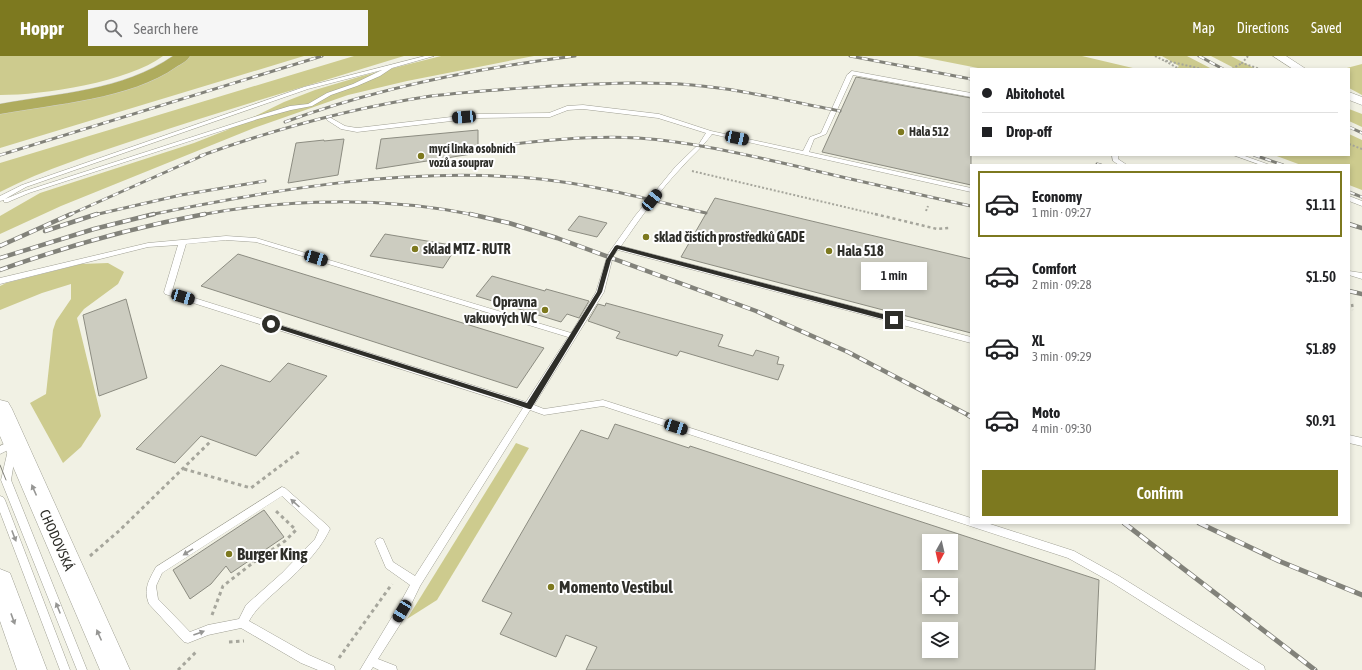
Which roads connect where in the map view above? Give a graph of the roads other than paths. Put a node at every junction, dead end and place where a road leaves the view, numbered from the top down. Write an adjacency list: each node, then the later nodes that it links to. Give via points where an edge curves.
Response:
1 (171, 56): 9 (highway, via 145,71 108,83 49,95)
2 (183, 56): 11 (highway, via 158,72 129,83 66,98)
3 (431, 56): 5 (lane)
4 (1278, 56): 6 (street)
5 (393, 65): 21 (lane, via 306,88 24,186); 22 (lane, via 378,75 329,94 310,105 256,118)
6 (1299, 68)
7 (970, 95): 14 (lane, via 852,73 823,134 812,138)
8 (1350, 96): 10 (street)
9 (0, 99)
10 (1362, 102)
11 (0, 109)
12 (329, 119): 13 (lane, via 343,128 357,130 477,116 545,116 577,107 659,116)
13 (710, 132): 14 (lane); 25 (lane, via 701,145 678,167)
14 (805, 153): 19 (lane)
15 (1115, 156): 17 (lane, via 1114,160)
16 (1239, 156): 18 (lane)
17 (1122, 164)
18 (1264, 164)
19 (970, 190)
20 (1350, 198): 23 (lane)
21 (0, 199)
22 (0, 203)
23 (1362, 204)
24 (183, 242): 28 (lane, via 148,245); 29 (lane, via 226,238 256,240); 31 (lane, via 168,292)
25 (617, 247): 29 (lane, via 608,260 600,292); 30 (lane)
26 (1350, 273): 27 (lane)
27 (1362, 276)
28 (0, 281)
29 (573, 336): 31 (lane)
30 (970, 340)
31 (529, 407): 37 (lane, via 544,412 602,403); 41 (lane)
32 (0, 409): 35 (main road, CHODOVSKÁ)
33 (1350, 439): 34 (lane)
34 (1362, 442)
35 (7, 446): 47 (lane, one-way to 35, via 6,480); 48 (main road, CHODOVSKÁ, one-way to 35)
36 (0, 500): 46 (lane, one-way to 46)
37 (970, 522)
38 (977, 524): 50 (lane, via 1071,554)
39 (380, 542): 41 (lane, via 389,565)
40 (0, 582): 45 (main road, one-way to 45)
41 (416, 583): 43 (lane)
42 (242, 623): 42 (lane, one-way to 42, via 250,609 318,542 324,529 282,491 159,570 151,586 152,601 188,638 208,630); 44 (lane, via 305,659)
43 (368, 666): 49 (lane)
44 (332, 667)
45 (32, 670)
46 (65, 670)
47 (82, 670)
48 (115, 670)
49 (392, 670)
50 (1260, 670)

